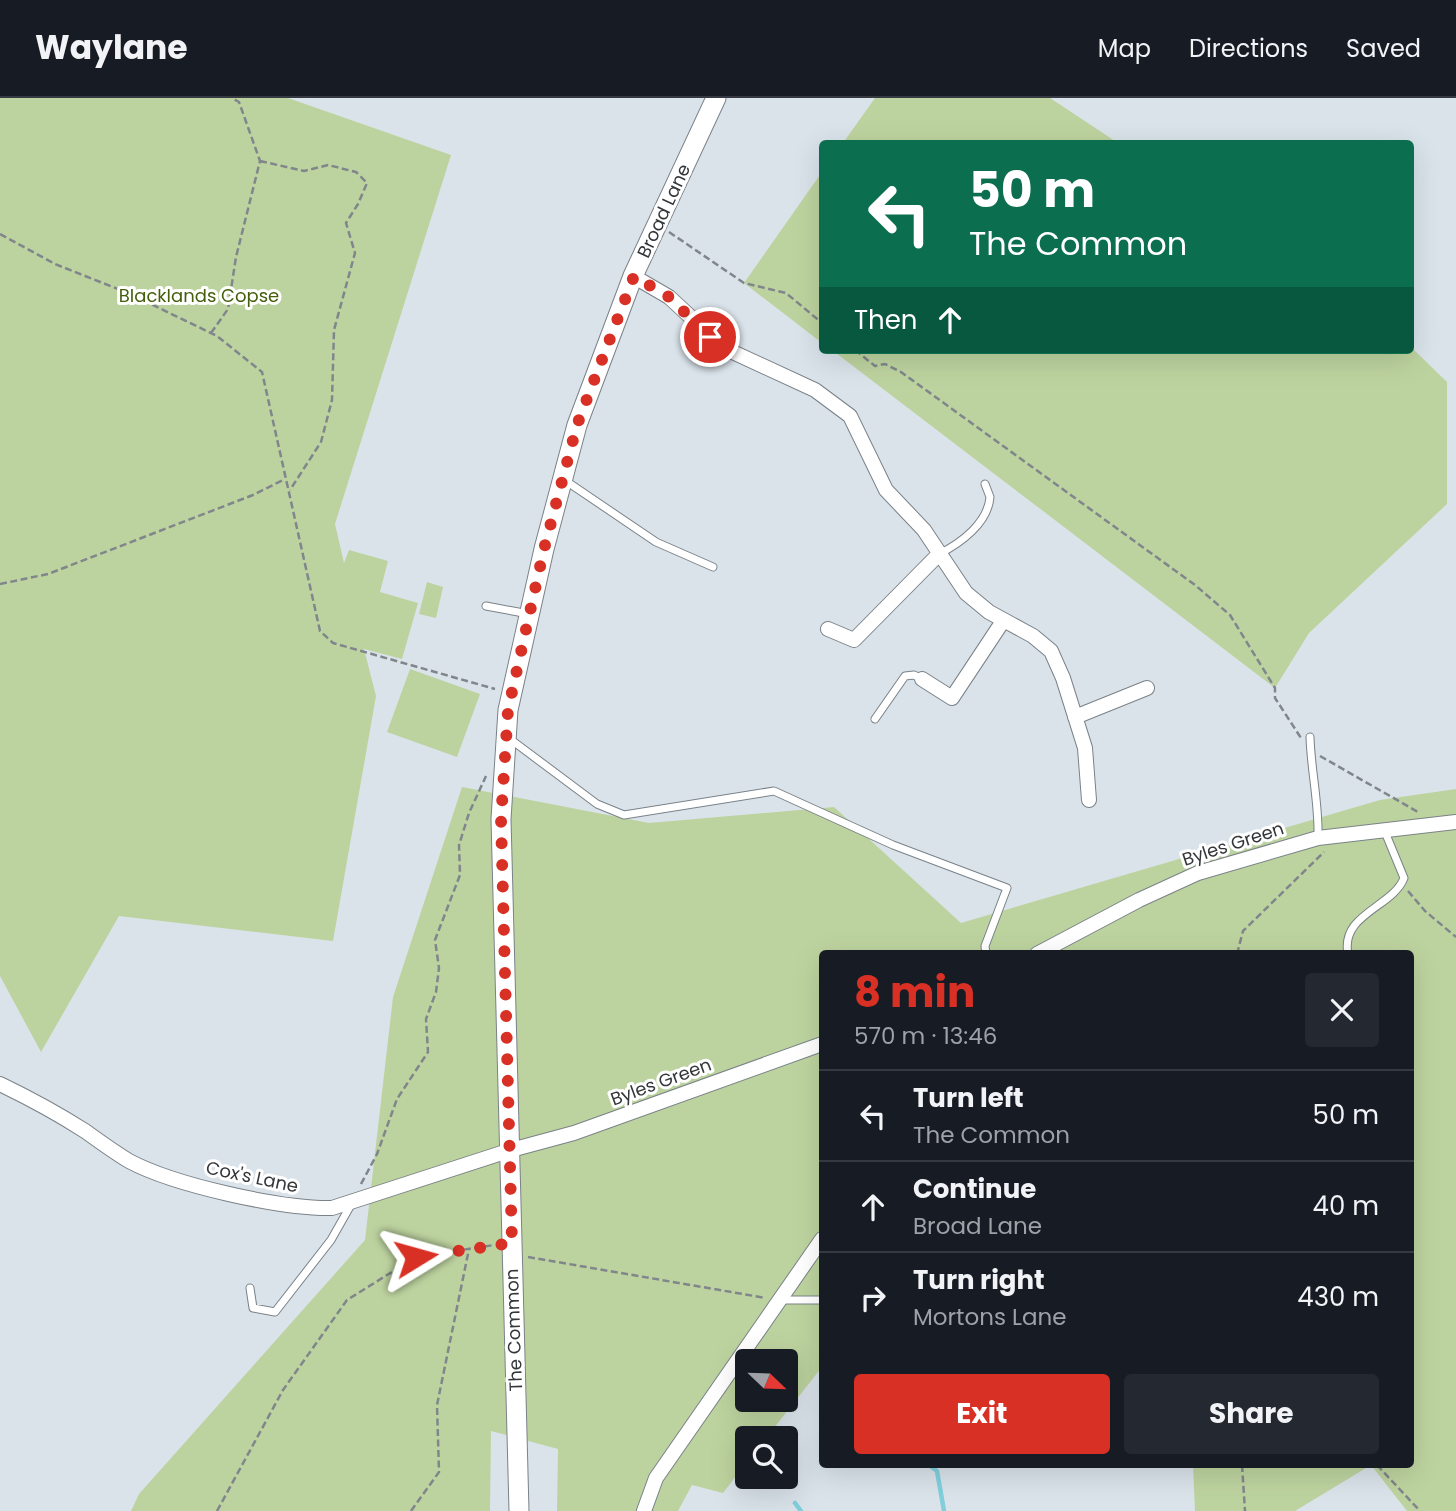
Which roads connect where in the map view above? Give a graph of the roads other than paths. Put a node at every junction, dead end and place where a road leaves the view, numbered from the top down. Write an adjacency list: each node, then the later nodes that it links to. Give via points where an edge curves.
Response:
1 (716, 98): 2 (street, Broad Lane)
2 (634, 276): 3 (street, Broad Lane, via 577,425); 5 (street, via 669,297 724,348 840,405 857,427 886,490 924,530)
3 (563, 479): 6 (lane, via 656,542); 8 (street, Broad Lane)
4 (985, 484): 5 (lane, via 990,497 984,514 965,539)
5 (938, 555): 9 (street, via 966,593); 10 (street, via 854,640)
6 (713, 567)
7 (485, 606): 8 (lane)
8 (529, 614): 15 (street, Broad Lane)
9 (1003, 621): 11 (street, via 952,698); 13 (street, via 1051,651)
10 (828, 629)
11 (922, 679): 14 (lane, via 905,676)
12 (1147, 688): 13 (street)
13 (1075, 717): 17 (street, via 1088,761)
14 (875, 719)
15 (506, 736): 21 (lane, via 597,804 624,815 774,791 893,845 1007,888); 26 (street, Broad Lane, via 501,819)
16 (1310, 737): 20 (lane, via 1319,801)
17 (1089, 800)
18 (1456, 822): 19 (street, Byles Green)
19 (1385, 832): 20 (street, Byles Green); 23 (lane, via 1404,878 1400,890 1353,925)
20 (1318, 838): 22 (street, Byles Green, via 1198,873)
21 (986, 950)
22 (1045, 950)
23 (1348, 950)
24 (819, 1045): 26 (street, Byles Green, via 574,1133)
25 (0, 1084): 27 (street, Cox's Lane, via 54,1111 128,1160 169,1178 309,1209)
26 (511, 1150): 27 (street, Cox's Lane); 32 (street, The Common)
27 (352, 1203): 29 (lane, via 331,1240 275,1312 253,1308)
28 (819, 1243): 30 (street)
29 (250, 1288)
30 (780, 1300): 31 (lane); 33 (street, via 656,1478)
31 (819, 1300)
32 (519, 1511)
33 (644, 1511)

